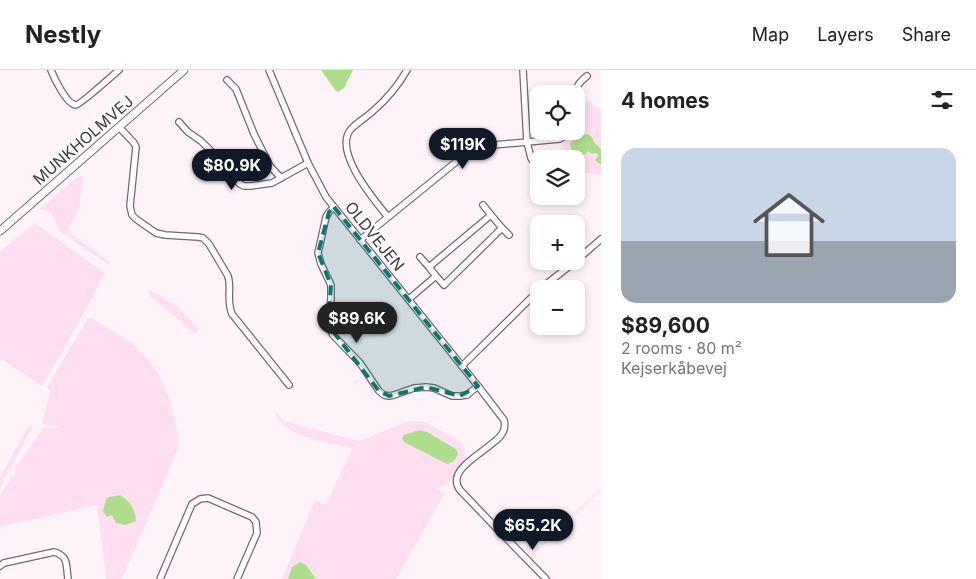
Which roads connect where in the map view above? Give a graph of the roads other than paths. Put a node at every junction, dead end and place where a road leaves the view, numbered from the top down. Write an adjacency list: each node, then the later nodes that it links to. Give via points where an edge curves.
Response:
1 (51, 70): 2 (street, via 70,102 78,105)
2 (119, 70)
3 (184, 70): 11 (street, MUNKHOLMVEJ)
4 (269, 70): 15 (street, OLDVEJEN)
5 (406, 70): 20 (street, via 385,100 351,130 346,140 356,173)
6 (522, 70): 13 (street)
7 (587, 76): 9 (street)
8 (227, 80): 16 (street, via 236,89 270,166)
9 (577, 85)
10 (179, 122): 16 (street, via 242,185 251,186)
11 (119, 127): 22 (street, MUNKHOLMVEJ); 35 (street, via 136,147 130,206 132,215 160,234 206,240 228,276 232,314)
12 (549, 140): 13 (street)
13 (527, 142): 14 (street); 20 (street, via 483,146 470,151)
14 (530, 154)
15 (308, 163): 16 (street); 18 (street, OLDVEJEN)
16 (281, 178)
17 (483, 205): 19 (street)
18 (334, 207): 25 (street, OLDVEJEN); 36 (street, via 326,216 318,253 330,285 328,324 333,335 386,396 426,387 460,396)
19 (491, 215): 21 (street); 28 (street)
20 (388, 217): 25 (street)
21 (502, 228): 23 (street); 30 (street, via 444,285)
22 (0, 231)
23 (509, 235)
24 (599, 237): 26 (street)
25 (360, 240): 33 (street, OLDVEJEN)
26 (585, 252)
27 (420, 257): 28 (street)
28 (428, 267): 30 (street)
29 (564, 270): 31 (street)
30 (436, 276): 33 (street)
31 (551, 280)
32 (530, 298): 34 (street)
33 (408, 299): 34 (street, OLDVEJEN)
34 (462, 366): 36 (street, OLDVEJEN)
35 (289, 385)
36 (478, 386): 41 (street, OLDVEJEN, via 502,417 503,432 459,473 456,484)
37 (0, 566): 38 (street, via 54,552 65,559)
38 (68, 579)
39 (160, 579): 40 (street, via 192,504 206,498 252,517 256,522 258,533)
40 (237, 579)
41 (546, 579)

